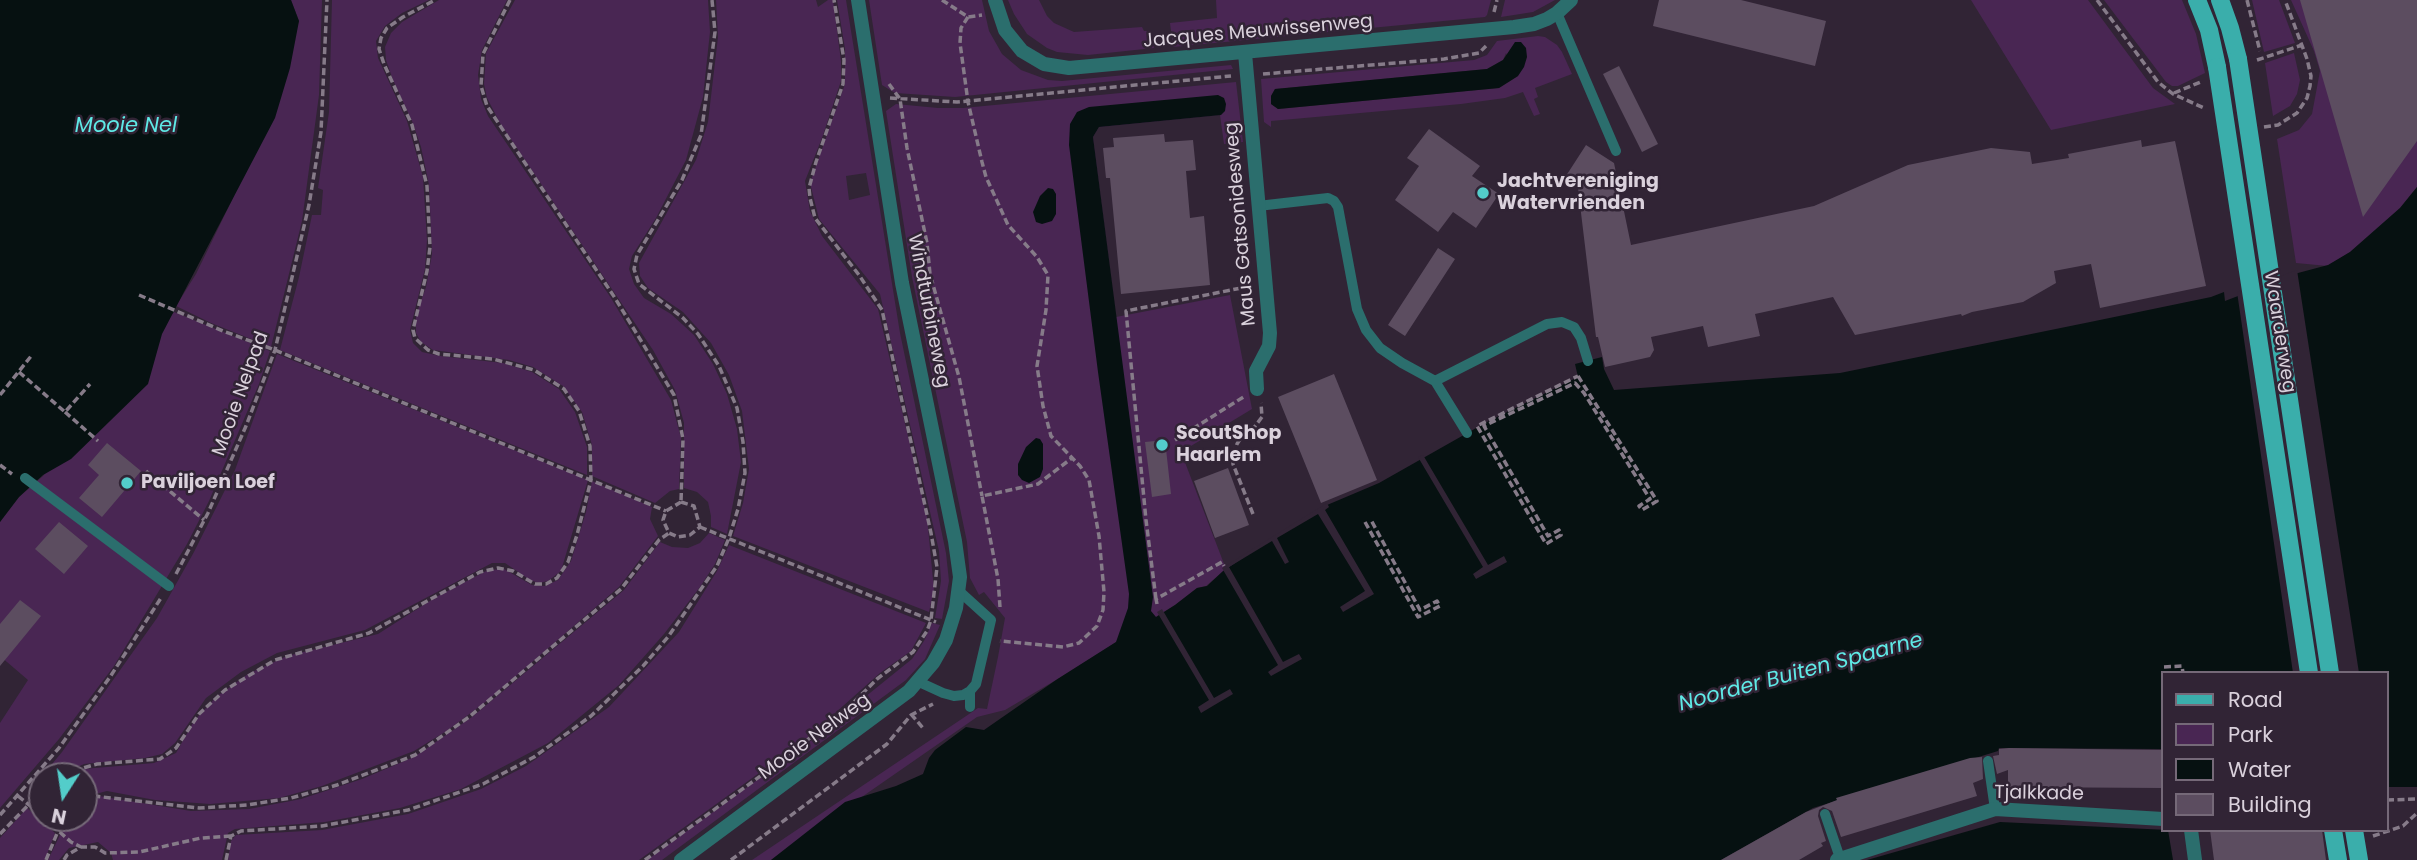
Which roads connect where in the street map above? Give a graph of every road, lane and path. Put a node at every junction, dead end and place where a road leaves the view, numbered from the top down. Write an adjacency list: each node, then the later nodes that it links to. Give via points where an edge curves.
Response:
1 (327, 0): 29 (path, Mooie Nelpad, via 321,132)
2 (435, 0): 45 (path, via 387,28 379,49 412,125 427,186 430,247 414,320 415,338 439,354 493,359 534,370 564,389 579,411 590,446)
3 (510, 0): 47 (path, via 483,54 481,86 486,106 674,395 683,439)
4 (712, 0): 55 (path, via 715,32 701,135 682,180 637,255 634,269 639,284 698,334 719,366 737,408 744,473)
5 (834, 0): 104 (path, via 843,49 843,84 816,162 810,198 816,218 882,310 932,533 937,567 931,620 913,652 846,710)
6 (858, 0): 22 (street, Windturbineweg)
7 (942, 0): 15 (path)
8 (1571, 0): 14 (street)
9 (2197, 0): 65 (main road, Waarderweg, bridge, via 2217,67)
10 (2220, 0): 18 (main road, Waarderweg)
11 (2247, 0): 16 (path)
12 (2285, 0): 18 (path, via 2302,45)
13 (996, 6): 15 (path); 17 (street, Jacques Meuwissenweg, via 1012,41 1044,64 1086,67)
14 (1557, 13): 17 (street, Jacques Meuwissenweg, via 1514,27); 25 (lane)
15 (968, 17): 24 (path, via 960,36)
16 (2260, 51)
17 (1245, 53): 26 (street, Maus Gatsonidesweg)
18 (2246, 60): 66 (main road, Waarderweg, bridge)
19 (889, 79): 23 (path)
20 (2204, 81): 21 (path)
21 (2174, 94)
22 (873, 99): 23 (path); 58 (street, Windturbineweg, via 902,283 956,541)
23 (900, 99): 24 (path); 46 (path, via 930,274 959,377)
24 (968, 102): 42 (path, via 986,177 1007,225 1048,275 1037,366 1049,431)
25 (1616, 151)
26 (1258, 206): 27 (street, Maus Gatsonidesweg); 34 (lane, via 1334,201 1357,309 1366,330 1380,348)
27 (1264, 283): 36 (street, Maus Gatsonidesweg, via 1270,333 1256,372); 56 (path, via 1126,311 1156,601 1222,562)
28 (139, 295): 29 (path)
29 (275, 351): 45 (path); 50 (path, Mooie Nelpad)
30 (32, 355): 32 (path)
31 (1588, 361): 34 (lane, via 1574,327 1562,322 1547,324)
32 (19, 372): 37 (path); 38 (path)
33 (1578, 376): 33 (path, via 1477,426 1546,544 1561,535 1559,530 1548,536 1483,426 1575,383 1650,499 1639,506 1642,510 1657,501)
34 (1435, 381): 39 (lane)
35 (90, 384): 38 (path)
36 (1257, 389): 40 (path); 49 (path, via 1262,417 1242,436 1233,455)
37 (0, 395)
38 (65, 412): 41 (path)
39 (1467, 433)
40 (1175, 440)
41 (98, 441)
42 (1072, 458): 46 (path, via 1038,484); 62 (path, via 1085,472 1093,497 1104,592 1101,618 1087,637 1063,648)
43 (146, 471): 50 (path)
44 (25, 478): 57 (lane)
45 (591, 480): 48 (path); 74 (path, via 578,535 557,578 535,584 513,571 480,572 369,633 275,660 225,690 199,714 176,748 160,759)
46 (982, 495): 60 (path, via 999,589 1000,608)
47 (681, 502): 48 (path); 53 (path, via 694,506)
48 (666, 511): 54 (path, via 663,520)
49 (1253, 514)
50 (204, 520): 57 (path, Mooie Nelpad)
51 (1371, 520): 52 (path, via 1420,610 1437,601 1440,606 1418,617)
52 (1365, 522)
53 (699, 527): 54 (path, via 690,535); 55 (path)
54 (669, 533): 76 (path, via 621,589 469,717 415,755 337,785 247,805 199,808)
55 (729, 538): 59 (path); 93 (path, via 704,586 643,666 591,716 534,757 483,785 408,810)
56 (1224, 566)
57 (169, 586): 75 (path, Mooie Nelpad, via 81,718)
58 (959, 591): 60 (lane); 61 (street, Windturbineweg)
59 (928, 618)
60 (990, 620): 62 (lane)
61 (951, 628): 67 (street, Mooie Nelweg)
62 (988, 639): 68 (lane)
63 (2164, 667): 64 (path, via 2182,666)
64 (2183, 671)
65 (2309, 671)
66 (2330, 671)
67 (919, 682): 68 (lane, via 954,696); 69 (street, Mooie Nelweg)
68 (970, 691): 70 (lane)
69 (899, 699): 71 (path); 105 (street, Mooie Nelweg)
70 (970, 707)
71 (911, 715): 72 (path); 106 (path, via 887,744)
72 (923, 728)
73 (1988, 761): 80 (lane)
74 (98, 764)
75 (18, 796): 79 (path); 83 (path, Mooie Nelpad)
76 (98, 796)
77 (2417, 799): 78 (path)
78 (2389, 800)
79 (28, 805): 92 (path)
80 (1995, 809): 84 (street, Tjalkkade); 98 (street, Tjalkkade)
81 (2417, 813): 85 (path, via 2403,827)
82 (1825, 814): 98 (lane)
83 (0, 815)
84 (2162, 819)
85 (2389, 831)
86 (58, 832): 100 (path)
87 (59, 832): 95 (path)
88 (2191, 832): 107 (street)
89 (2333, 832): 99 (main road)
90 (2354, 832): 97 (main road)
91 (2386, 832): 94 (path)
92 (0, 834)
93 (231, 836): 96 (path, via 139,852); 103 (path)
94 (2373, 836)
95 (81, 847): 96 (path); 101 (path)
96 (105, 853): 102 (path)
97 (2358, 858)
98 (1839, 859)
99 (2338, 859)
100 (46, 860)
101 (64, 860)
102 (108, 860)
103 (226, 860)
104 (645, 860)
105 (681, 860)
106 (731, 860)
107 (2195, 860)

